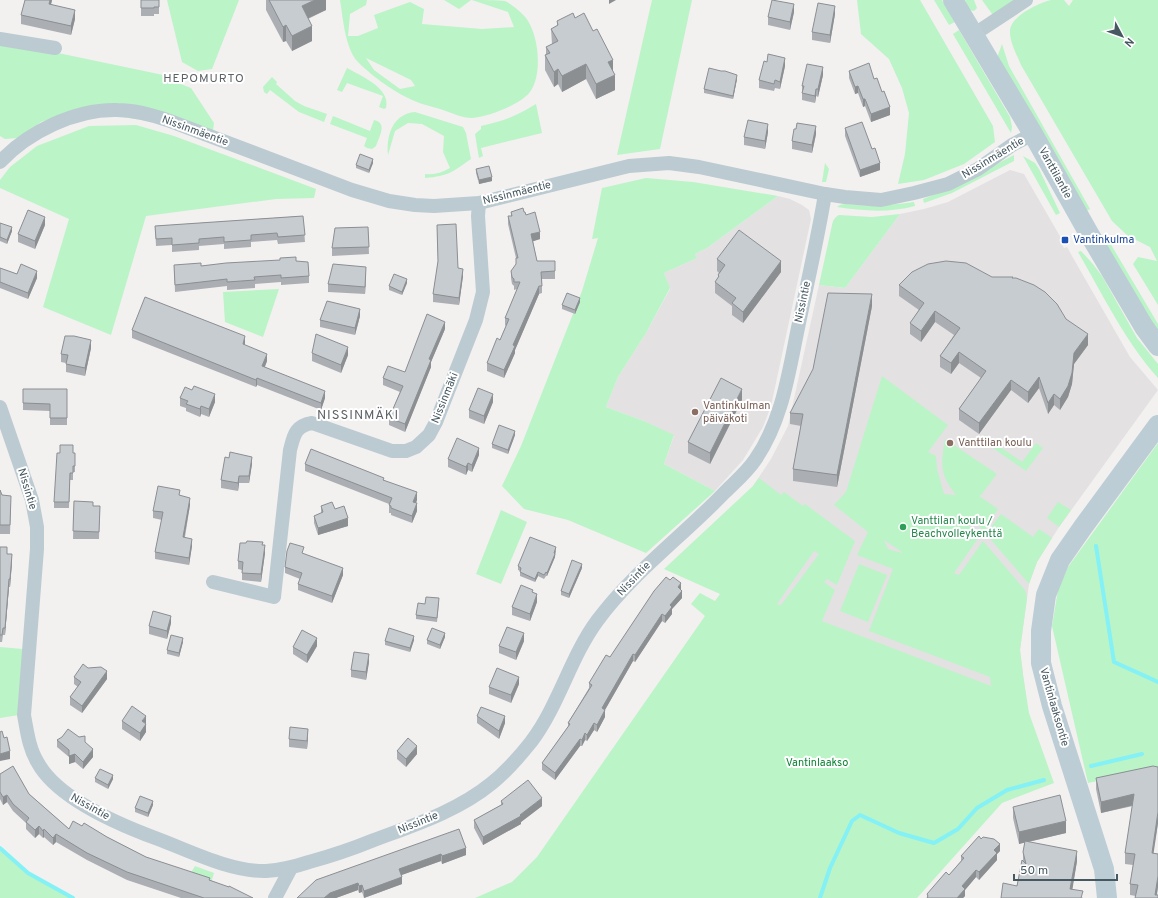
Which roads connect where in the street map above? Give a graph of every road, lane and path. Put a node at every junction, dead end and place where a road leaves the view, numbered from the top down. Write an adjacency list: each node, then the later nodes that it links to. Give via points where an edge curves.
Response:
1 (953, 0): 3 (street, Vanttilantie)
2 (1026, 0): 3 (street)
3 (973, 35): 6 (street, Vanttilantie)
4 (0, 39): 5 (street)
5 (55, 48)
6 (1033, 134): 8 (street, Nissinmäentie, via 978,169 948,184 881,200); 10 (street, Vanttilantie, via 1144,327)
7 (2, 155): 9 (street, Nissinmäentie, via 60,120 90,112 117,110 144,113 170,121 352,190 389,201 428,206)
8 (825, 194): 9 (street, Nissinmäentie, via 699,167 668,163 629,166); 14 (street, Nissintie, via 781,405 770,435 754,462 612,603 586,638 552,708 533,739 491,784 435,817 335,855)
9 (479, 203): 13 (street, Nissinmäki, via 483,292 474,325 429,435 416,447 406,451 392,451 312,423 301,426 294,435 290,450 274,597)
10 (1158, 346)
11 (0, 407): 14 (street, Nissintie, via 32,500 37,527 24,715 37,763 52,782 71,798 151,837 237,868 265,871)
12 (1158, 425): 16 (street, Vantinlaaksontie, via 1060,560 1046,595 1041,631 1041,663 1104,870)
13 (213, 582)
14 (291, 868): 15 (street)
15 (275, 898)
16 (1106, 898)

